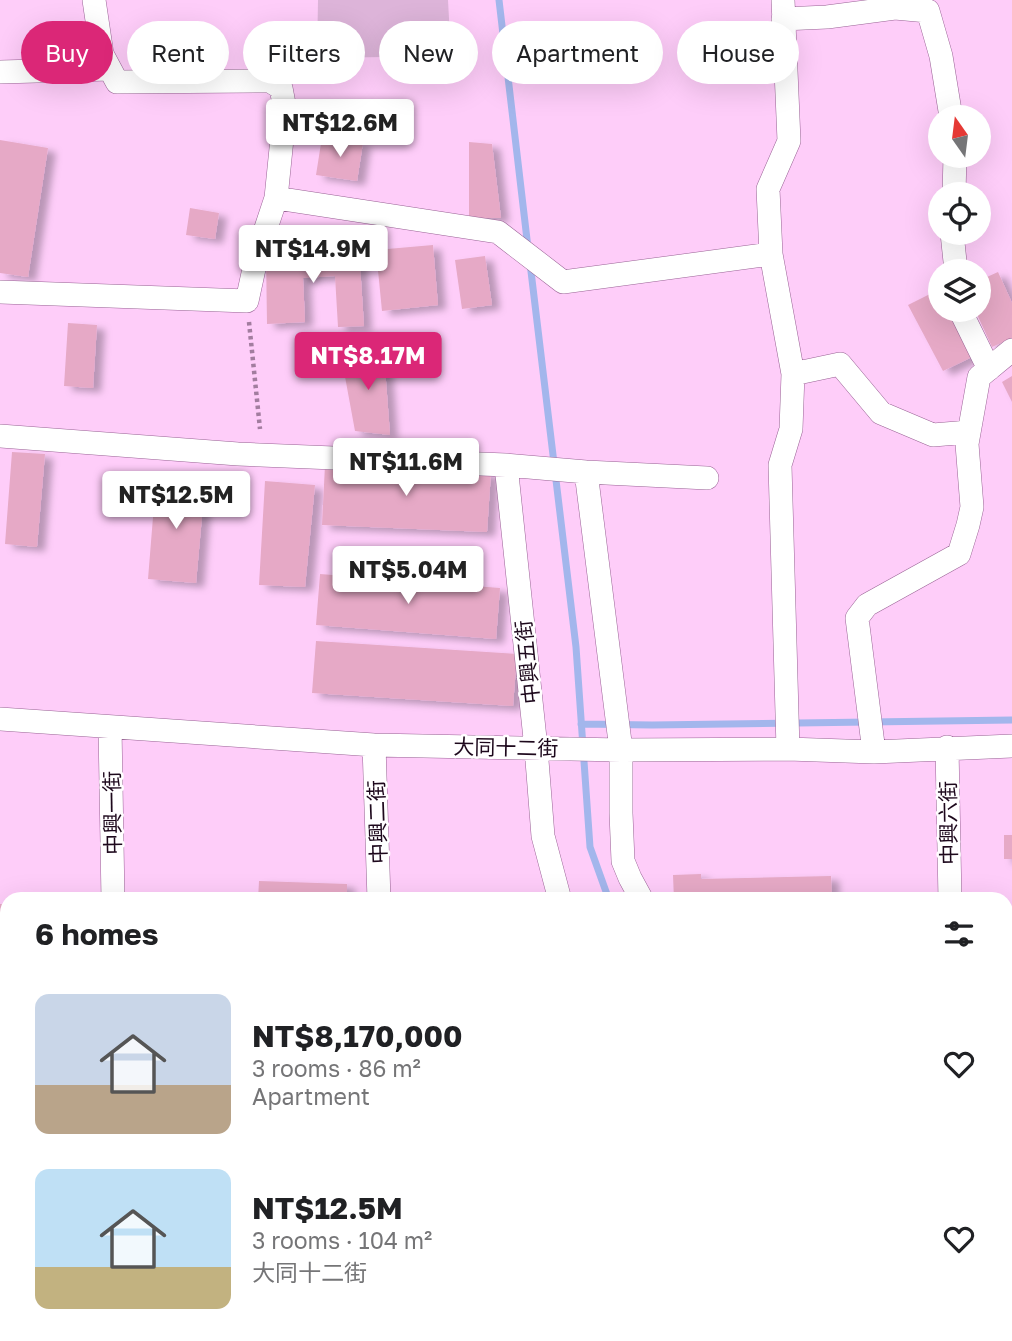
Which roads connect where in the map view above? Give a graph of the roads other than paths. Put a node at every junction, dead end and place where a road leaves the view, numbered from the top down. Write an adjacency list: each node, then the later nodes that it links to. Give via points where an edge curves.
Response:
1 (94, 0): 3 (street)
2 (783, 10): 7 (street, via 827,17 895,8 928,11); 9 (street, via 789,141 768,189)
3 (98, 21)
4 (21, 71): 5 (street)
5 (0, 72)
6 (113, 75): 8 (street, via 117,82 270,81 281,88 285,109)
7 (949, 105)
8 (276, 198): 9 (street, via 498,232 563,282); 10 (street, via 247,301)
9 (771, 254): 14 (street)
10 (0, 292)
11 (966, 322): 13 (street)
12 (1012, 350): 13 (street)
13 (989, 369): 15 (street, via 979,377)
14 (793, 374): 15 (street, via 840,364 881,413 933,435); 26 (street, via 791,429 780,465)
15 (969, 432): 28 (street, via 971,507 959,554 867,605 857,618)
16 (0, 436): 17 (street, via 238,454)
17 (513, 466): 18 (street); 25 (street, 中興五街)
18 (577, 471): 19 (street); 27 (street)
19 (708, 478)
20 (0, 719): 21 (street, 大同十二街)
21 (110, 727): 22 (street, 大同十二街); 29 (street, 中興一街)
22 (374, 745): 25 (street, 大同十二街); 30 (street, 中興二街)
23 (1012, 746): 24 (street, 大同十二街)
24 (947, 747): 28 (street, 大同十二街); 33 (street, 中興六街)
25 (537, 748): 27 (street, 大同十二街); 31 (street, 中興五街, via 542,836)
26 (788, 749): 27 (street, 大同十二街); 28 (street, 大同十二街)
27 (620, 750): 32 (street, via 623,861)
28 (874, 751)
29 (113, 892)
30 (379, 892)
31 (558, 892)
32 (638, 892)
33 (950, 892)

